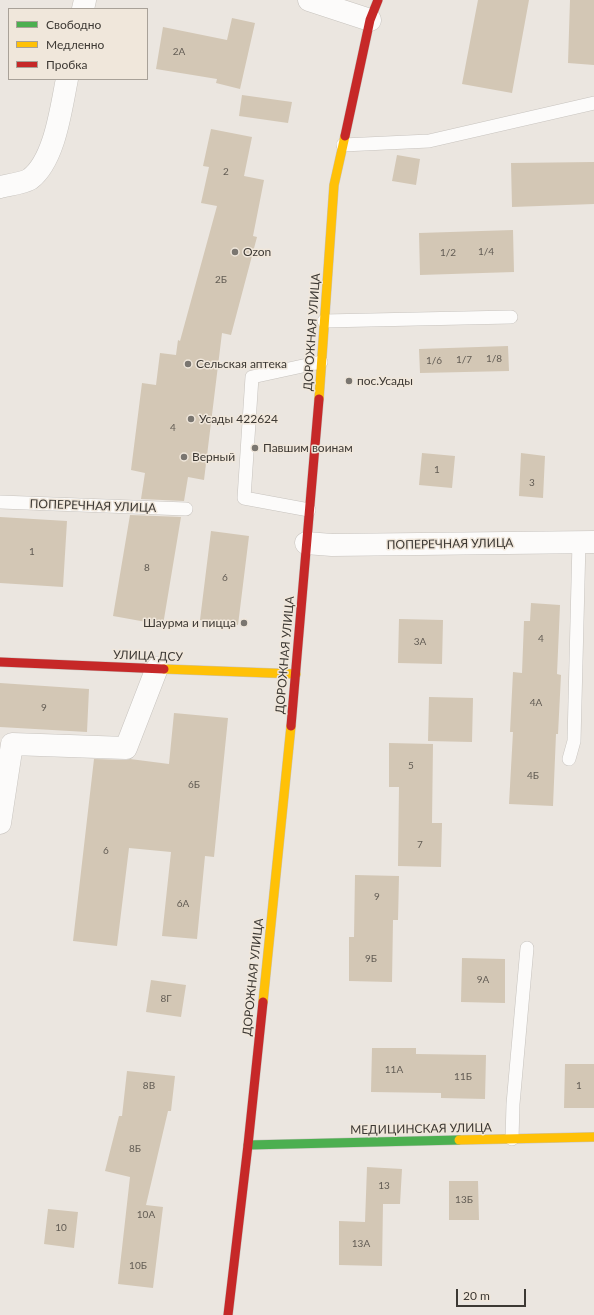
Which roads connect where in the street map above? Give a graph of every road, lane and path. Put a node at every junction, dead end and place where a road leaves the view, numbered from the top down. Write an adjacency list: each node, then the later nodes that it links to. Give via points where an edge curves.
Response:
1 (309, 0): 3 (street)
2 (378, 0): 3 (street, ДОРОЖНАЯ УЛИЦА)
3 (360, 13): 6 (street, ДОРОЖНАЯ УЛИЦА)
4 (67, 80): 7 (street, via 53,141 44,163 29,179)
5 (594, 103): 6 (lane, via 429,141)
6 (343, 145): 9 (street, ДОРОЖНАЯ УЛИЦА, via 334,185)
7 (0, 187)
8 (511, 317): 9 (lane)
9 (324, 321): 10 (street, ДОРОЖНАЯ УЛИЦА)
10 (321, 362): 13 (street, ДОРОЖНАЯ УЛИЦА); 13 (lane, via 252,377 244,498)
11 (0, 502): 12 (lane, ПОПЕРЕЧНАЯ УЛИЦА)
12 (186, 509)
13 (309, 510): 15 (street, ДОРОЖНАЯ УЛИЦА)
14 (587, 542): 15 (street, ПОПЕРЕЧНАЯ УЛИЦА, via 332,545); 19 (lane, via 574,741)
15 (306, 543): 18 (street, ДОРОЖНАЯ УЛИЦА)
16 (0, 662): 17 (street, УЛИЦА ДСУ)
17 (157, 668): 18 (street, УЛИЦА ДСУ); 20 (street, via 126,748 12,744)
18 (296, 674): 24 (street, ДОРОЖНАЯ УЛИЦА)
19 (569, 759)
20 (0, 823)
21 (527, 948): 23 (lane)
22 (594, 1137): 23 (street, МЕДИЦИНСКАЯ УЛИЦА)
23 (512, 1139): 24 (street, МЕДИЦИНСКАЯ УЛИЦА)
24 (248, 1145): 25 (street, ДОРОЖНАЯ УЛИЦА)
25 (228, 1315)

